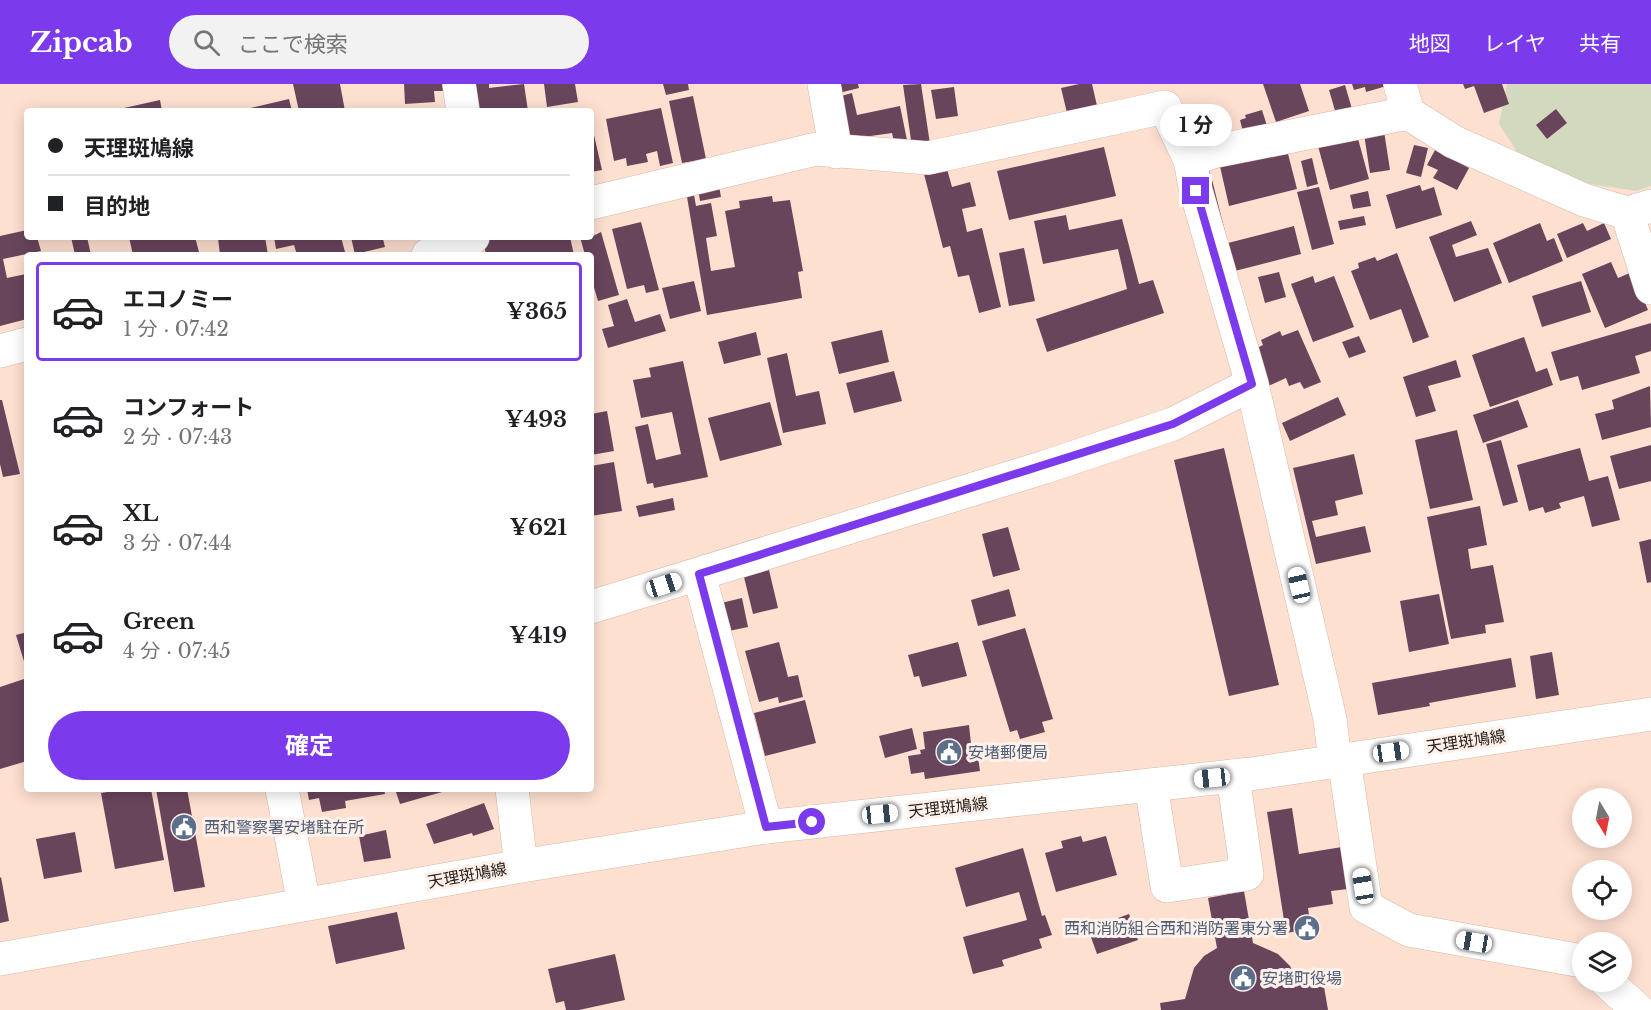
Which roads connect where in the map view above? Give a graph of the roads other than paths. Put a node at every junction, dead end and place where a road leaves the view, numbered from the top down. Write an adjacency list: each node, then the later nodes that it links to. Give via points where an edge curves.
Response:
1 (459, 84): 4 (street)
2 (824, 84): 5 (street)
3 (1404, 99): 6 (street); 8 (street, via 1454,142 1584,200)
4 (463, 108)
5 (836, 152): 6 (street, via 928,158 1165,107); 7 (street, via 816,149)
6 (1190, 160): 14 (street)
7 (594, 202)
8 (1639, 209): 11 (street)
9 (469, 240): 10 (street, via 461,247)
10 (440, 252)
11 (1651, 288)
12 (24, 345): 13 (street)
13 (0, 351)
14 (1252, 384): 15 (street, via 1173,424); 18 (street)
15 (699, 574): 16 (street); 23 (street)
16 (594, 606)
17 (1651, 714): 18 (street, 天理斑鳩線)
18 (1339, 760): 19 (street, 天理斑鳩線); 27 (street, via 1366,907 1409,930)
19 (1233, 776): 20 (street, 天理斑鳩線); 20 (street, via 1247,874 1167,886)
20 (1151, 785): 23 (street, 天理斑鳩線)
21 (283, 792): 25 (street)
22 (512, 792): 24 (street)
23 (766, 827): 24 (street, 天理斑鳩線)
24 (521, 866): 25 (street, 天理斑鳩線)
25 (304, 904): 26 (street, 天理斑鳩線)
26 (0, 959)
27 (1572, 959)
28 (1618, 992): 29 (street)
29 (1638, 1010)

